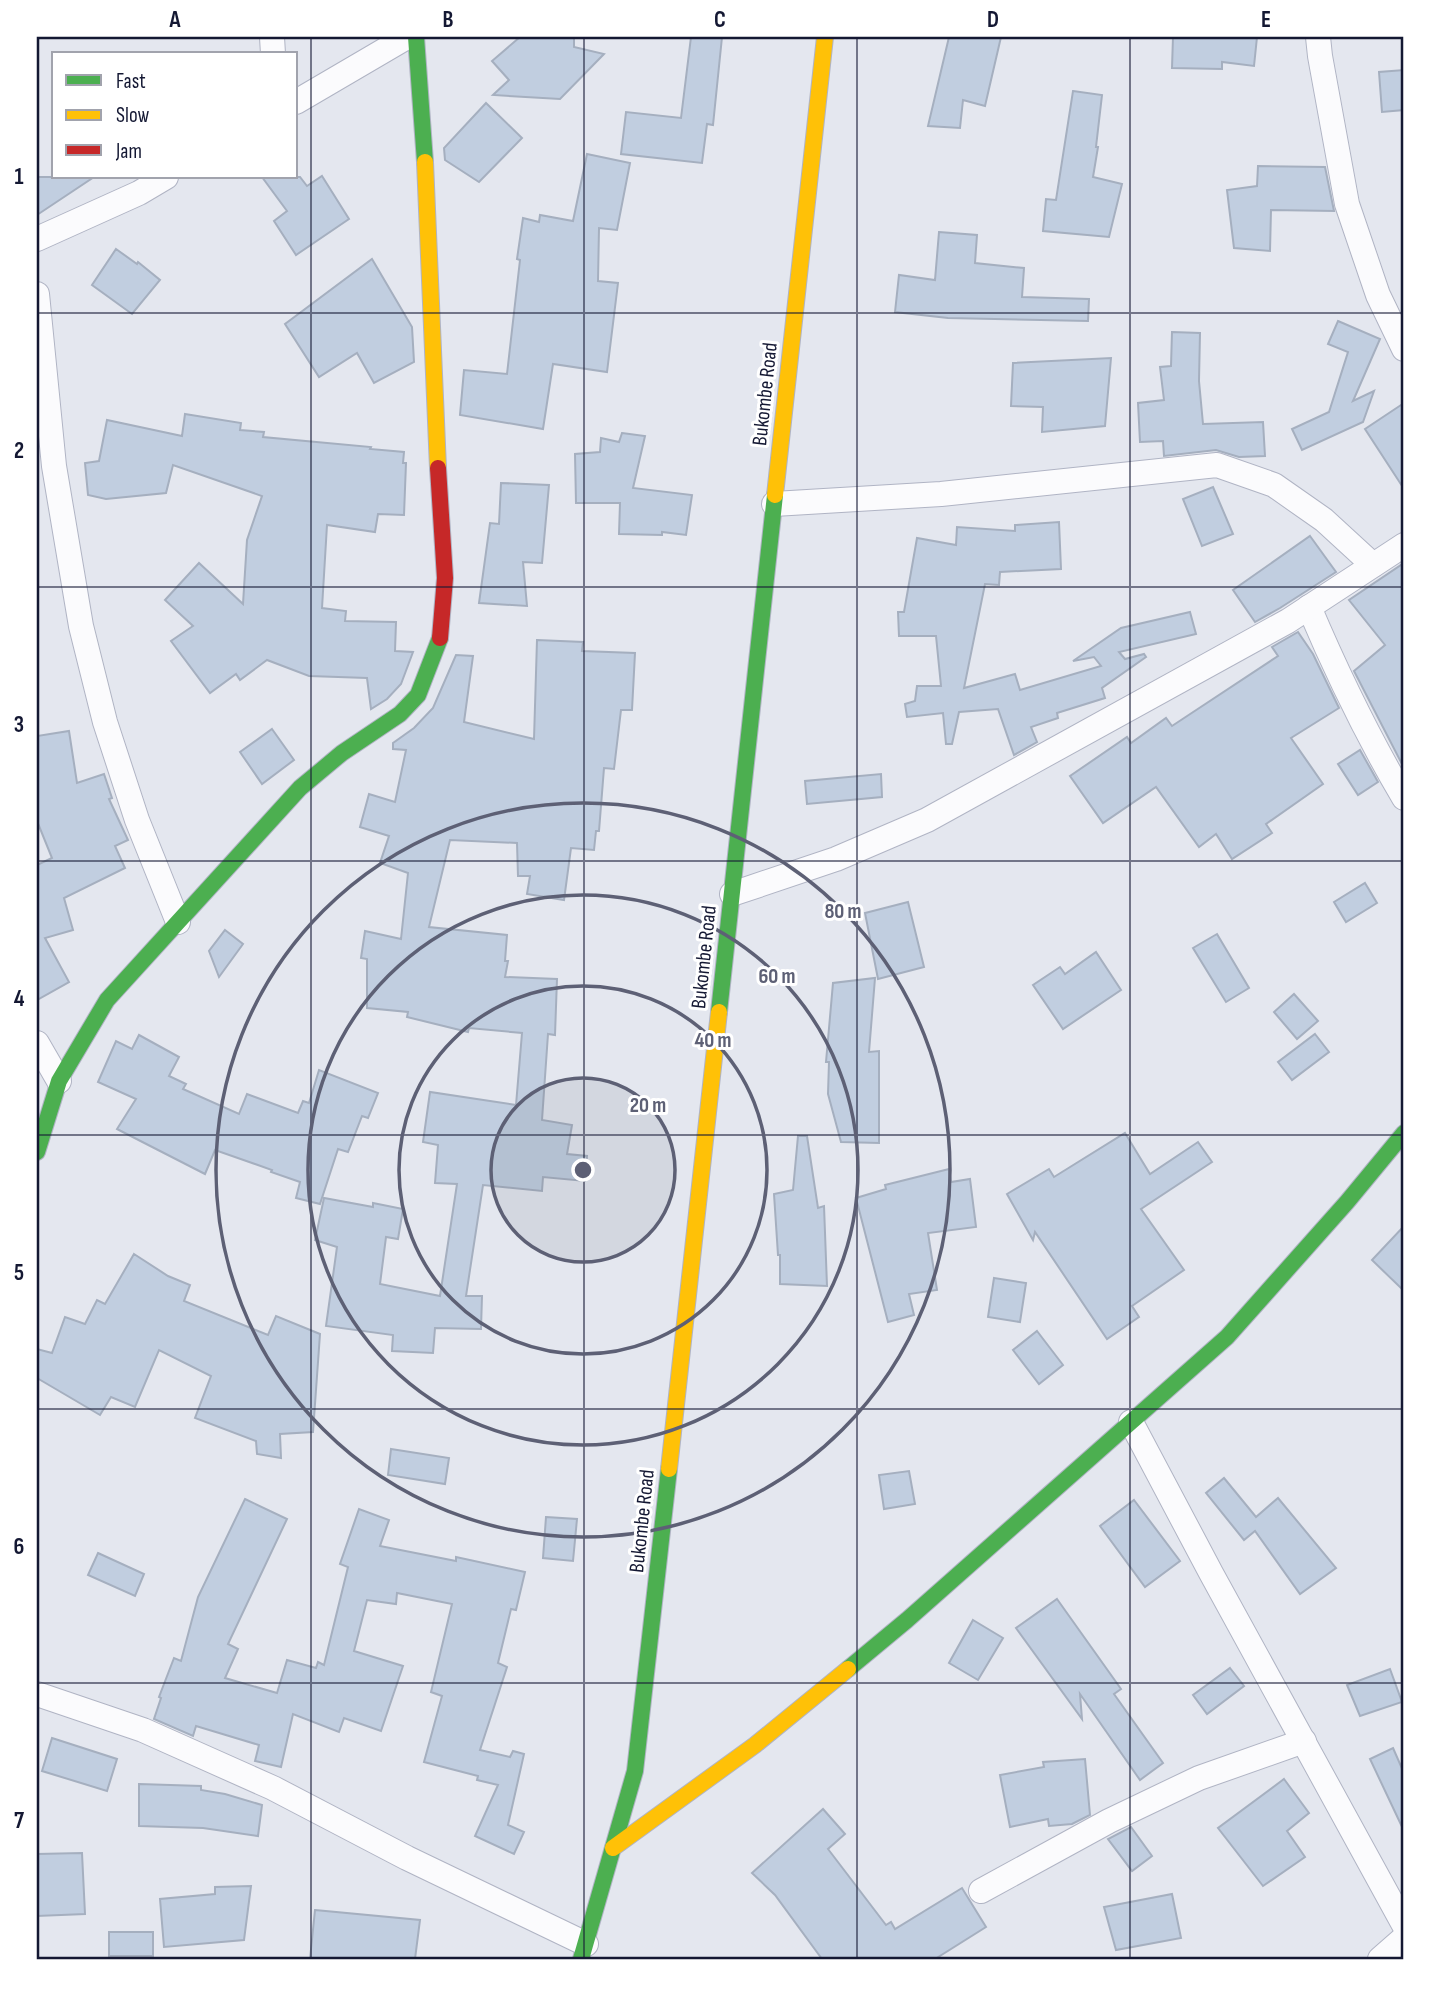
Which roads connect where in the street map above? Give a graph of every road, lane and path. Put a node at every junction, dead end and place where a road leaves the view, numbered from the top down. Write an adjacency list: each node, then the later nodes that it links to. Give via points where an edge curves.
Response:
1 (407, 37): 5 (street)
2 (416, 37): 16 (street, via 445,579 441,637 418,695 400,714 300,788)
3 (825, 37): 10 (street, Bukombe Road)
4 (1318, 37): 9 (street, via 1347,204 1378,295)
5 (298, 101)
6 (164, 178): 7 (street)
7 (37, 239)
8 (37, 294): 16 (street, via 54,466 81,626 105,722)
9 (1404, 349)
10 (774, 504): 12 (street, via 941,494 1217,465 1274,485 1324,520); 15 (street, Bukombe Road)
11 (1404, 545): 12 (street)
12 (1373, 565): 13 (street)
13 (1309, 607): 14 (street, via 1334,667); 15 (street, via 927,820 836,859)
14 (1404, 798)
15 (732, 894): 24 (street, Bukombe Road, via 635,1771)
16 (178, 922): 18 (street, via 107,1000)
17 (37, 1042): 18 (street)
18 (58, 1081): 20 (street)
19 (1404, 1133): 21 (street, via 1227,1337)
20 (37, 1152)
21 (1131, 1422): 23 (street); 24 (street, via 907,1620 755,1745)
22 (37, 1694): 28 (street, via 143,1730 273,1788)
23 (1304, 1741): 25 (street, via 1199,1778); 26 (street)
24 (613, 1848): 28 (street, Bukombe Road)
25 (981, 1891)
26 (1404, 1925)
27 (1404, 1938): 29 (street)
28 (584, 1952)
29 (1380, 1959)

